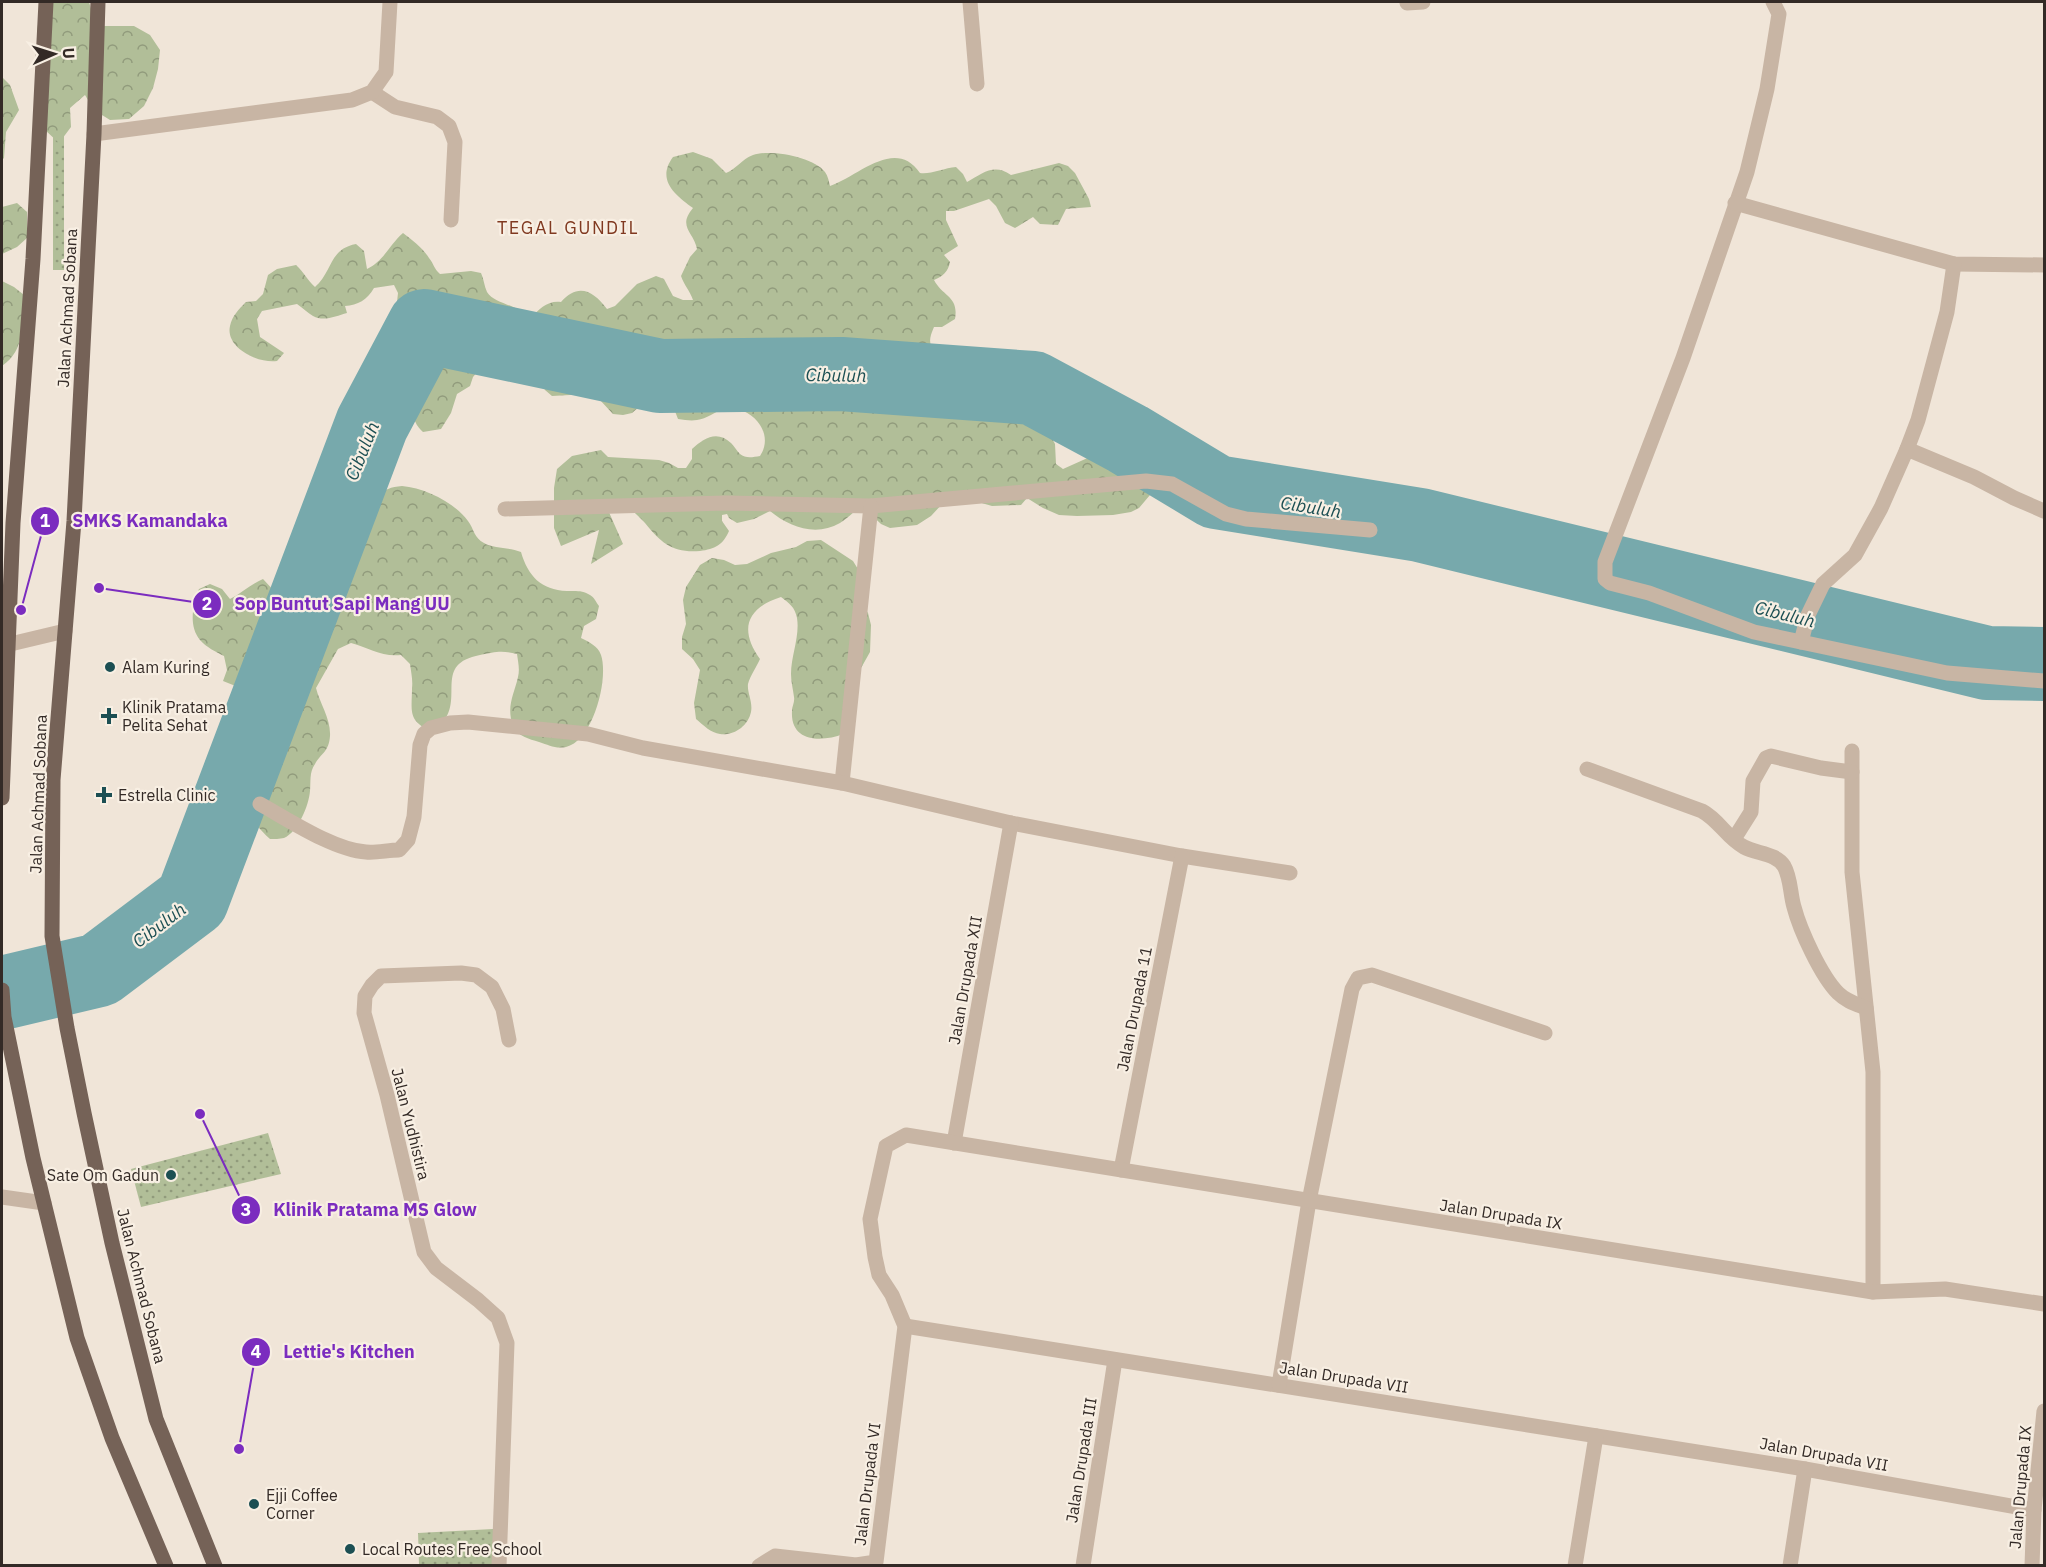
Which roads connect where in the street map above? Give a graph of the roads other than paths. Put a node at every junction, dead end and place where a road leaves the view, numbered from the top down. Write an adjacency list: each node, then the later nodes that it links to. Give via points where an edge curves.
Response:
1 (46, 2): 22 (main road, via 33,259)
2 (98, 2): 10 (main road, Jalan Achmad Sobana)
3 (390, 2): 9 (street, via 386,72)
4 (970, 2): 8 (street)
5 (1423, 2): 7 (street)
6 (1773, 2): 11 (street, via 1779,14 1767,89)
7 (1407, 3)
8 (977, 84)
9 (372, 92): 10 (street, via 352,100); 12 (street, via 395,107 437,117 449,126 455,142)
10 (94, 134): 20 (main road, Jalan Achmad Sobana)
11 (1736, 203): 13 (street); 21 (street, via 1683,358 1605,562 1605,579 1754,632)
12 (451, 220)
13 (1954, 264): 14 (street); 15 (street, via 1947,312)
14 (2044, 265)
15 (1907, 449): 18 (street); 21 (street, via 1855,555 1823,584)
16 (870, 506): 17 (street, via 726,502); 19 (street, via 1146,481 1172,484 1226,514 1246,519); 27 (street)
17 (505, 509)
18 (2044, 511)
19 (1370, 530)
20 (65, 631): 22 (street); 53 (main road, Jalan Achmad Sobana, via 53,780 52,936 112,1243 156,1419)
21 (1802, 638): 23 (street, via 1947,673)
22 (5, 645): 28 (main road)
23 (2044, 681)
24 (1852, 751): 26 (street)
25 (1587, 769): 31 (street, via 1702,811)
26 (1852, 772): 31 (street, via 1766,758 1753,781 1751,812); 35 (street, via 1852,872)
27 (842, 783): 29 (street, via 643,748 588,734 450,723 424,734 414,817 408,840 399,850 353,849 319,836); 30 (street)
28 (2, 798)
29 (260, 804)
30 (1011, 823): 32 (street); 38 (street, Jalan Drupada XII)
31 (1734, 839): 35 (street, via 1783,864 1794,908 1816,959 1838,993)
32 (1182, 856): 33 (street); 39 (street, Jalan Drupada 11)
33 (1290, 873)
34 (3, 1008): 42 (main road)
35 (1866, 1008): 43 (street, via 1873,1072)
36 (1545, 1034): 41 (street, via 1372,975 1358,978 1352,989)
37 (509, 1040): 54 (street, Jalan Yudhistira, via 503,1009 492,987 476,975 381,976 365,996 364,1013 424,1252 436,1268 498,1318 507,1343)
38 (954, 1143): 39 (street, Jalan Drupada IX); 45 (street, via 906,1135 886,1146 870,1219 879,1275)
39 (1121, 1170): 41 (street, Jalan Drupada IX)
40 (2, 1197): 42 (street)
41 (1309, 1201): 43 (street, Jalan Drupada IX); 47 (street)
42 (44, 1203): 52 (main road, via 77,1338 112,1438)
43 (1873, 1292): 44 (street, Jalan Drupada IX, via 1945,1289)
44 (2044, 1304)
45 (905, 1326): 46 (street, Jalan Drupada VII); 55 (street, Jalan Drupada VI, via 876,1562 856,1565 775,1556)
46 (1115, 1360): 47 (street, Jalan Drupada VII); 56 (street, Jalan Drupada III)
47 (1279, 1385): 49 (street, Jalan Drupada VII)
48 (2044, 1411): 51 (street, Jalan Drupada IX)
49 (1596, 1436): 50 (street, Jalan Drupada VII); 57 (street)
50 (1805, 1469): 51 (street, Jalan Drupada VII); 58 (street)
51 (2034, 1510): 59 (street, Jalan Drupada IX)
52 (166, 1566)
53 (215, 1566)
54 (499, 1566)
55 (759, 1566)
56 (1083, 1566)
57 (1575, 1566)
58 (1790, 1566)
59 (2032, 1566)

